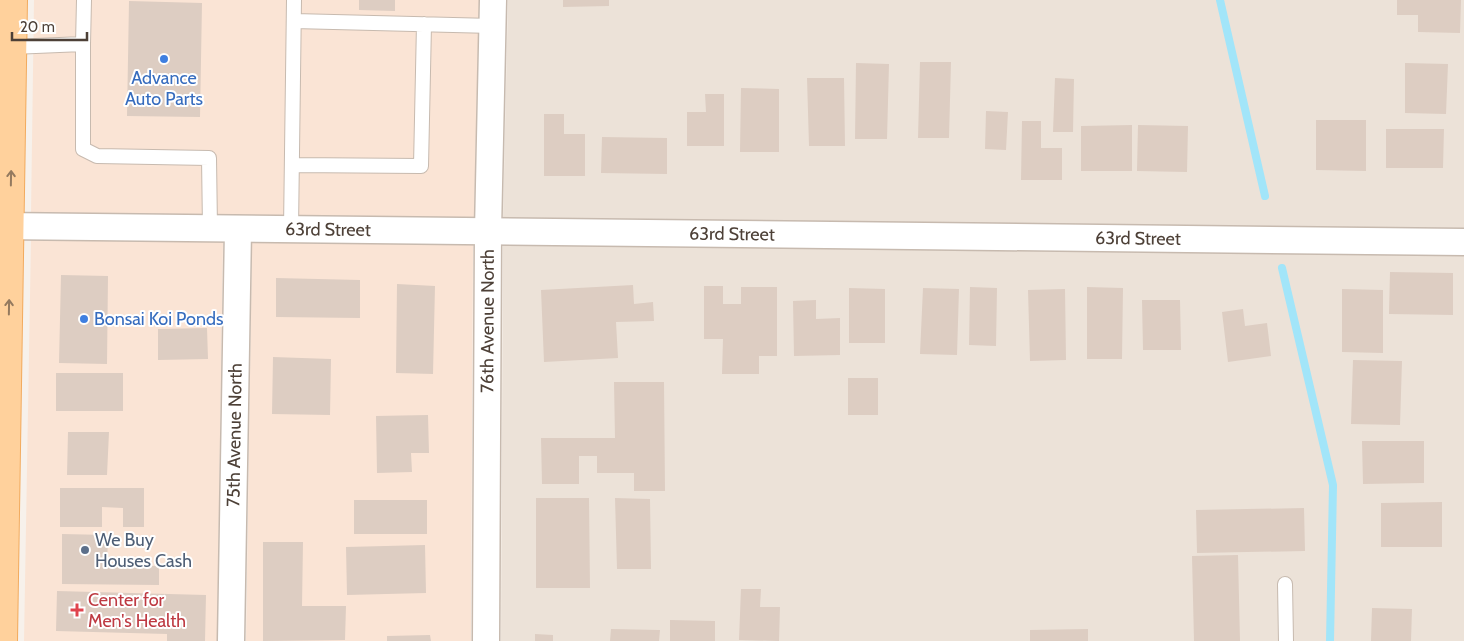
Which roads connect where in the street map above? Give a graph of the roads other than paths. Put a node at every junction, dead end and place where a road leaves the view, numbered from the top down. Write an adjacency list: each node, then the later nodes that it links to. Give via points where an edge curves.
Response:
1 (12, 0): 9 (main road)
2 (84, 0): 8 (lane)
3 (294, 0): 5 (lane)
4 (493, 0): 7 (street, 76th Avenue North)
5 (294, 21): 6 (lane); 10 (lane)
6 (424, 24): 7 (lane); 10 (lane, via 421,166)
7 (493, 26): 15 (street, 76th Avenue North)
8 (84, 44): 9 (lane); 12 (lane, via 83,149 97,156 209,158)
9 (12, 47): 11 (main road, one-way to 9)
10 (292, 165): 14 (lane)
11 (5, 226): 12 (street, 63rd Street); 18 (main road, one-way to 11)
12 (210, 228): 13 (street, 63rd Street)
13 (238, 229): 14 (street, 63rd Street); 19 (street, 75th Avenue North)
14 (291, 229): 15 (street, 63rd Street)
15 (488, 231): 16 (street, 63rd Street); 20 (street, 76th Avenue North)
16 (1464, 242)
17 (1285, 584): 21 (lane)
18 (3, 641)
19 (231, 641)
20 (486, 641)
21 (1286, 641)

